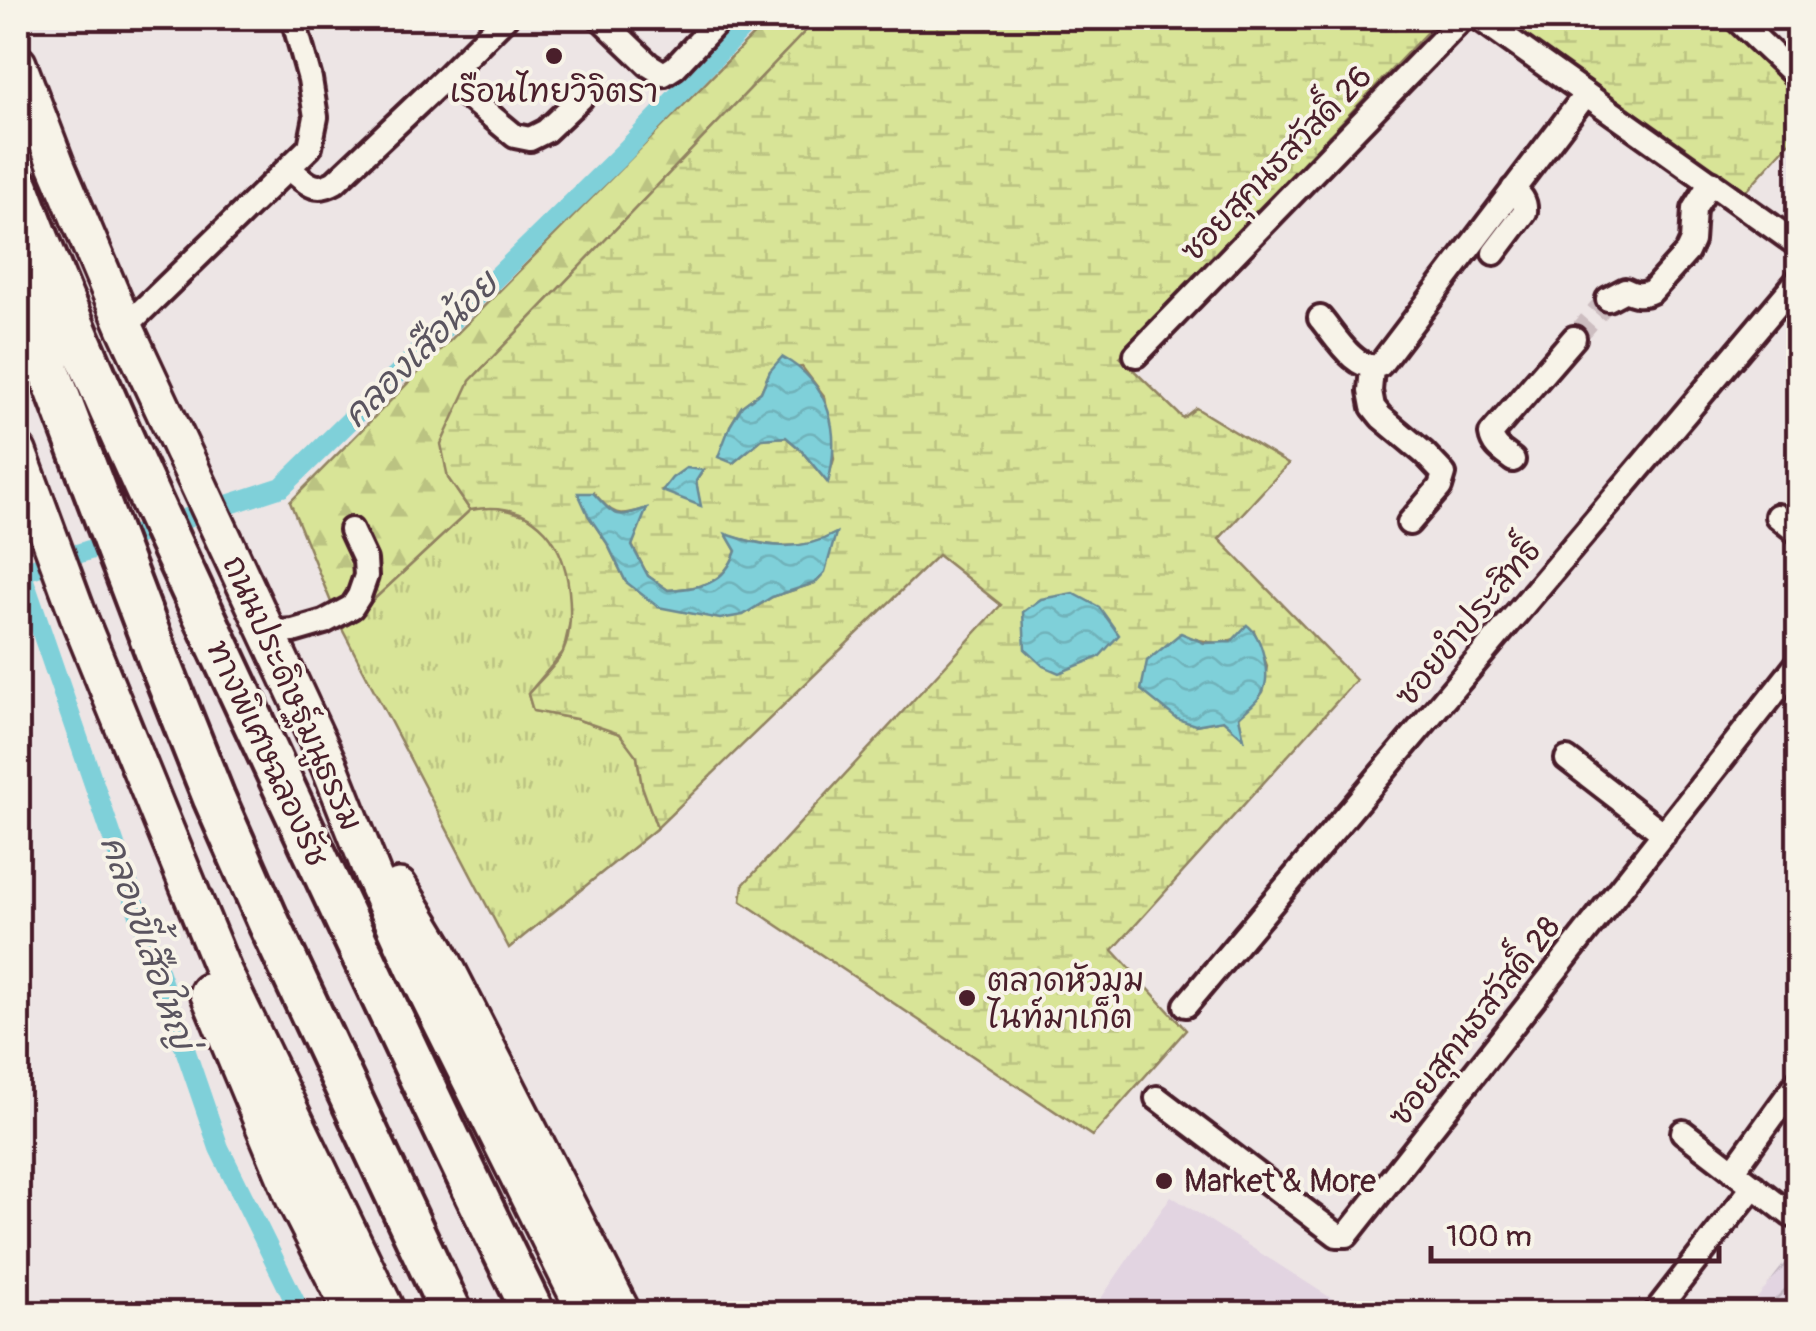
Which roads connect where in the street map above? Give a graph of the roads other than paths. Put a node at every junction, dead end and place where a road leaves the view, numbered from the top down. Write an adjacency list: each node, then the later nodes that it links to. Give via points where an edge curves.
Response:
1 (292, 18): 13 (street, via 316,117 310,147)
2 (504, 18): 9 (street)
3 (600, 18): 7 (street, via 664,74)
4 (1463, 18): 25 (street, ซอยสุคนธสวัสดิ์ 26)
5 (1479, 18): 11 (street)
6 (1735, 18): 10 (street)
7 (709, 21)
8 (18, 64): 23 (main road, ถนนประดิษฐ์มนูธรรม)
9 (445, 78): 12 (street, via 515,136 530,139); 13 (street, via 325,188)
10 (1798, 78)
11 (1586, 94): 14 (street); 16 (street)
12 (581, 98)
13 (290, 169): 23 (street)
14 (1711, 182): 17 (street); 21 (street, via 1694,209 1687,252 1652,291 1625,290)
15 (18, 187): 49 (highway, ทางพิเศษฉลองรัช, via 148,496)
16 (1512, 189): 18 (street, via 1522,196 1525,212); 26 (street)
17 (1798, 245)
18 (1494, 253)
19 (1798, 280): 39 (street, ซอยขำประสิทธิ์)
20 (18, 288): 48 (highway, ทางพิเศษฉลองรัช, via 214,798)
21 (1608, 299)
22 (1320, 318): 26 (street)
23 (125, 327): 33 (main road, ถนนประดิษฐ์มนูธรรม)
24 (1574, 338): 28 (street, via 1492,434)
25 (1136, 354)
26 (1372, 368): 30 (street, via 1373,407 1444,474)
27 (18, 452): 37 (main road)
28 (1514, 460)
29 (1777, 516): 32 (street)
30 (1409, 523)
31 (351, 530): 33 (street, via 366,576 352,606 324,622)
32 (1798, 533)
33 (268, 633): 36 (main road, ถนนประดิษฐ์มนูธรรม)
34 (1798, 663): 38 (street, ซอยสุคนธสวัสดิ์ 28)
35 (1567, 760): 38 (street)
36 (329, 765): 50 (main road, ถนนประดิษฐ์มนูธรรม, via 415,968); 51 (main road, via 436,948)
37 (149, 789): 46 (main road, via 202,977 294,1198); 47 (main road, via 223,971)
38 (1664, 834): 41 (street, ซอยสุคนธสวัสดิ์ 28, via 1347,1235 1337,1235)
39 (1186, 1006)
40 (1798, 1081): 43 (street)
41 (1157, 1098)
42 (1684, 1132): 43 (street)
43 (1734, 1171): 44 (street)
44 (1754, 1186): 45 (street); 52 (street)
45 (1791, 1215)
46 (353, 1314)
47 (388, 1314)
48 (452, 1314)
49 (534, 1314)
50 (587, 1314)
51 (623, 1314)
52 (1654, 1314)

